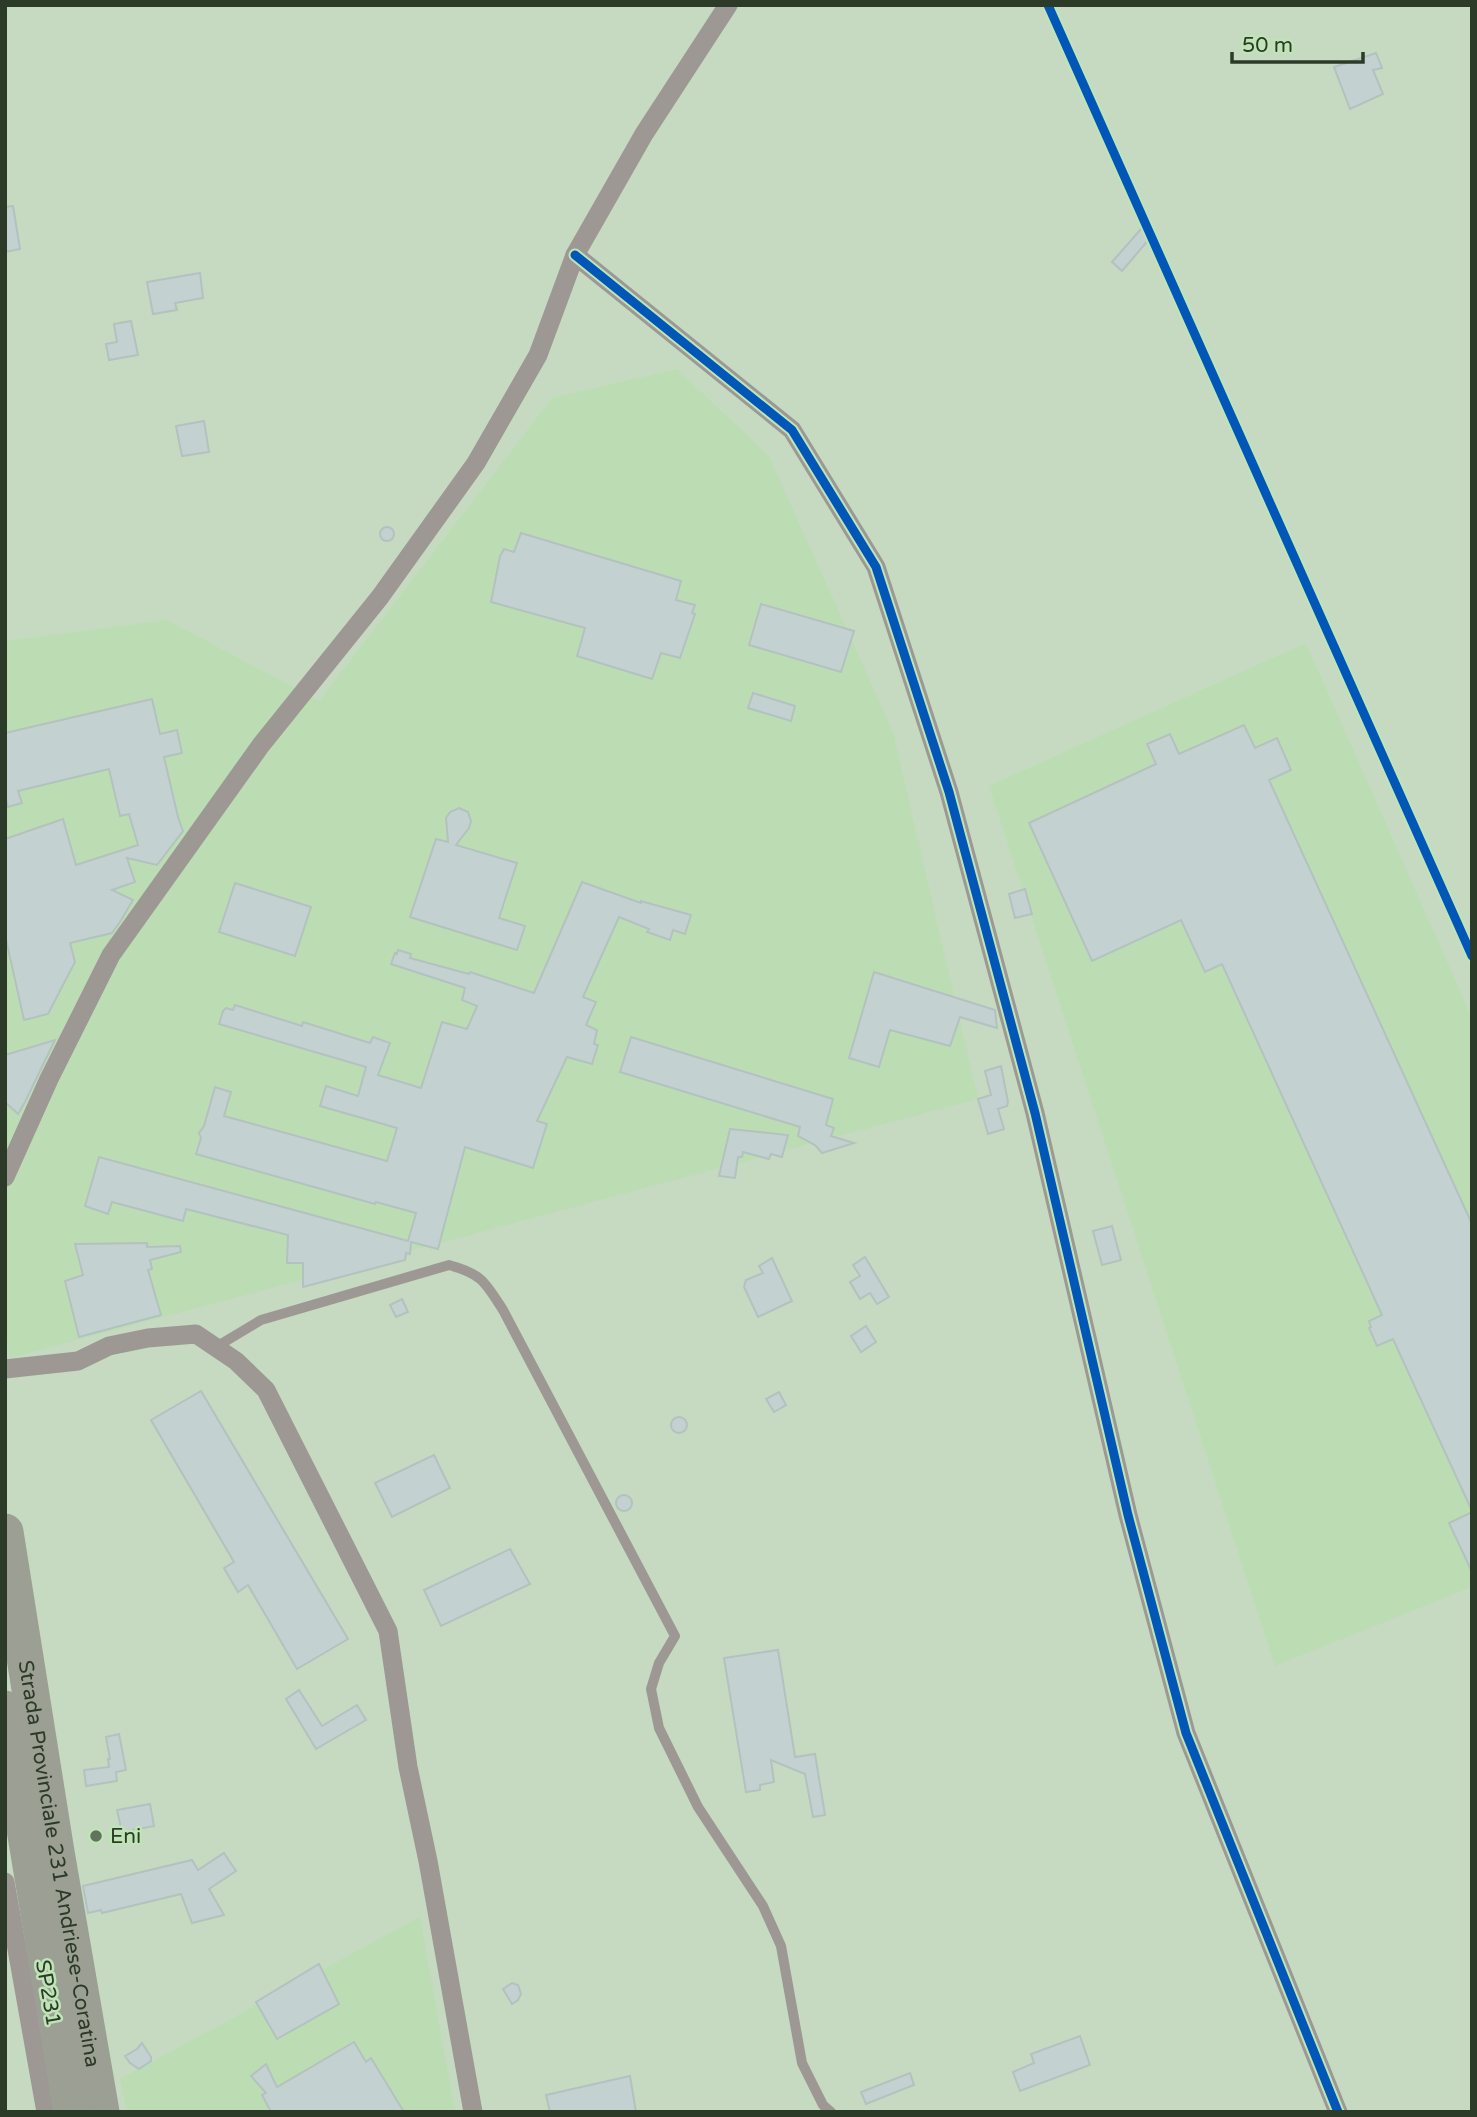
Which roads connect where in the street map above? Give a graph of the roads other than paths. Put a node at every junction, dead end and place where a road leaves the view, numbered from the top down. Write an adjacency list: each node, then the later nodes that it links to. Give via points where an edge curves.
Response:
1 (728, 5): 2 (street, via 644,134)
2 (575, 254): 3 (street, via 538,355 476,463 380,597 261,745 111,955); 14 (street, via 792,430 876,567 949,792 1035,1113 1185,1733)
3 (5, 1177)
4 (215, 1347): 5 (street, via 196,1334 148,1338 109,1346 78,1361); 12 (street, via 266,1390 388,1631 408,1767); 13 (lane, via 261,1320 449,1265 474,1272 489,1287 674,1636 651,1689 659,1728 698,1807 763,1906 780,1946 802,2063)
5 (5, 1369)
6 (5, 1532): 11 (highway, Strada Provinciale 231 Andriese-Coratina / SP231)
7 (5, 1709): 10 (highway, Strada Provinciale 231 Andriese-Coratina / SP231)
8 (5, 1882): 9 (street, SP231)
9 (46, 2112)
10 (72, 2112)
11 (102, 2112)
12 (473, 2112)
13 (831, 2112)
14 (1338, 2112)

